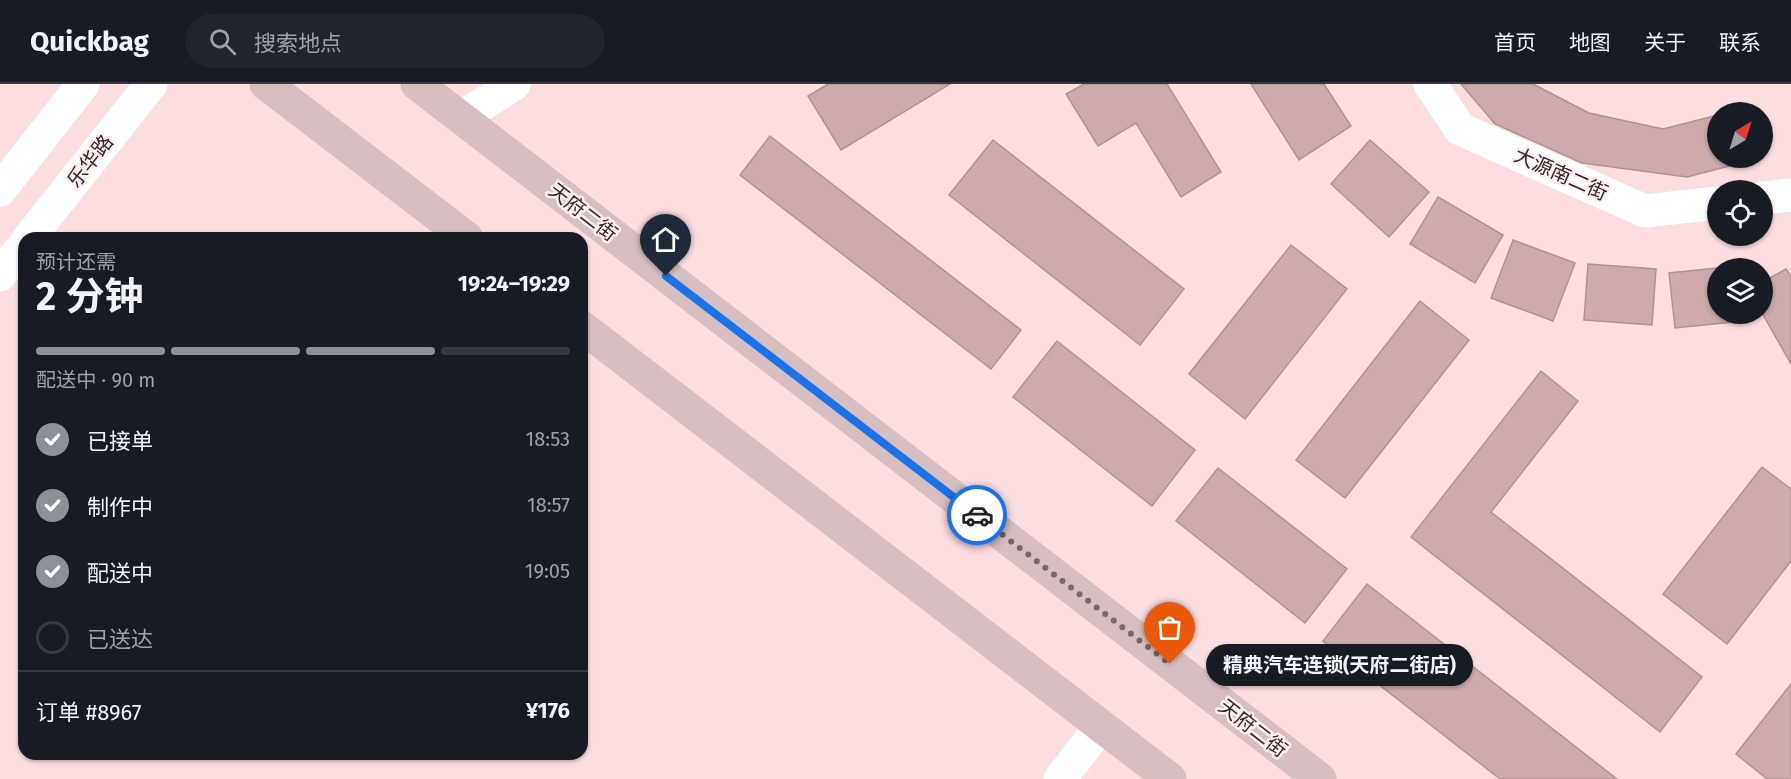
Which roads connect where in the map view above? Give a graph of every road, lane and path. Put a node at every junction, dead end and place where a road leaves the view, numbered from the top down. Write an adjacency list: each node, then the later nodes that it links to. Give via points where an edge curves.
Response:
1 (83, 84): 8 (street)
2 (151, 84): 12 (street, 乐华路)
3 (266, 84): 13 (main road)
4 (417, 84): 7 (main road, 天府二街)
5 (514, 84): 7 (street)
6 (1431, 84): 11 (street, 大源南二街, via 1460,129 1645,211)
7 (461, 118): 20 (main road, 天府二街)
8 (0, 190)
9 (1791, 195): 10 (street)
10 (1773, 197)
11 (1707, 204)
12 (34, 232)
13 (459, 232)
14 (18, 252): 15 (street)
15 (0, 275)
16 (588, 332): 17 (main road)
17 (1101, 726): 18 (street); 19 (main road)
18 (1060, 779)
19 (1170, 779)
20 (1320, 779)

